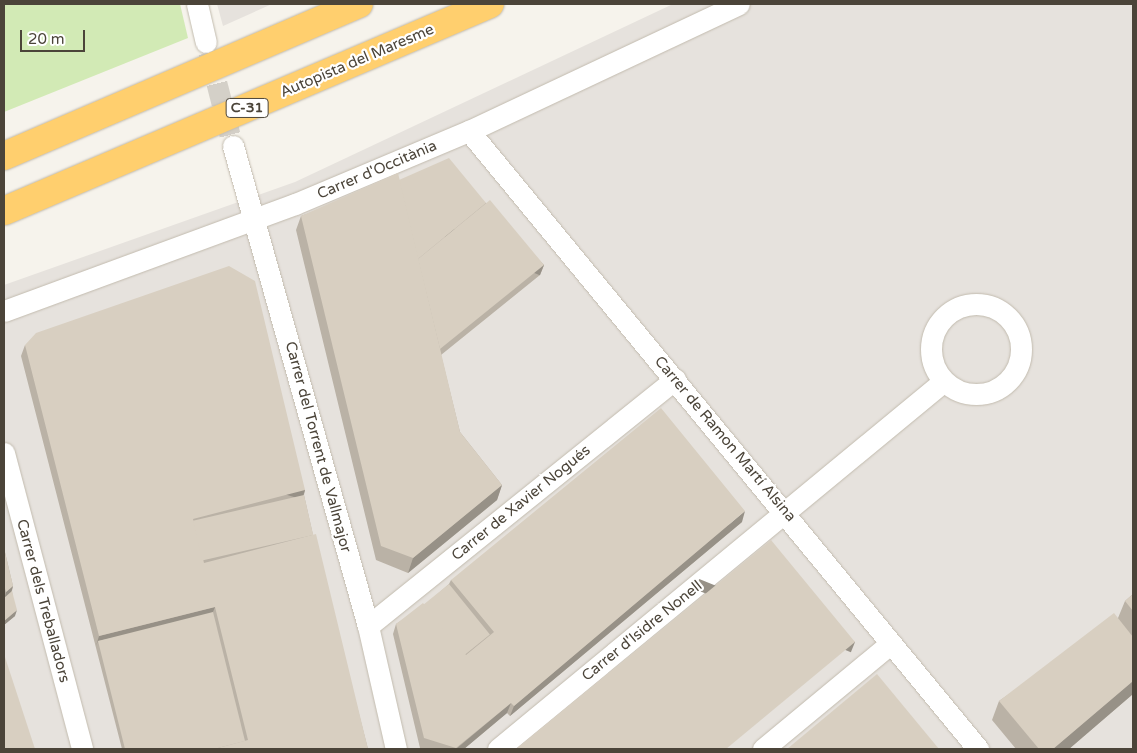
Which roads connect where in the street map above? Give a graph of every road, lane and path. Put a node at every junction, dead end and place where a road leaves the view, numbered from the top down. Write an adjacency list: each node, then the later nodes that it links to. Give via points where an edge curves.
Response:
1 (197, 4): 5 (street)
2 (359, 4): 8 (highway)
3 (490, 4): 9 (highway, Autopista del Maresme / C-31)
4 (739, 4): 6 (street, Carrer d'Occitània)
5 (206, 42)
6 (470, 131): 10 (street, Carrer d'Occitània); 12 (street, Carrer de Ramon Martí Alsina)
7 (233, 146): 10 (street, Carrer del Torrent de Vallmajor)
8 (4, 156)
9 (4, 211)
10 (256, 219): 11 (street, Carrer d'Occitània); 16 (street, Carrer del Torrent de Vallmajor)
11 (4, 311)
12 (675, 379): 15 (street, Carrer de Ramon Martí Alsina); 16 (street, Carrer de Xavier Nogués)
13 (944, 381): 13 (street, via 960,391 978,394 997,389 1011,377 1020,360 1020,342 1014,324 1000,310 982,304 964,305 947,314 935,328 930,347 933,365); 15 (street, Carrer d'Isidre Nonell)
14 (4, 453): 18 (street, Carrer dels Treballadors)
15 (786, 513): 17 (street, Carrer de Ramon Martí Alsina); 20 (street, Carrer d'Isidre Nonell)
16 (368, 626): 19 (street, Carrer del Torrent de Vallmajor)
17 (892, 643): 21 (street); 22 (street, Carrer de Ramon Martí Alsina)
18 (82, 749)
19 (396, 749)
20 (498, 749)
21 (762, 749)
22 (978, 749)

